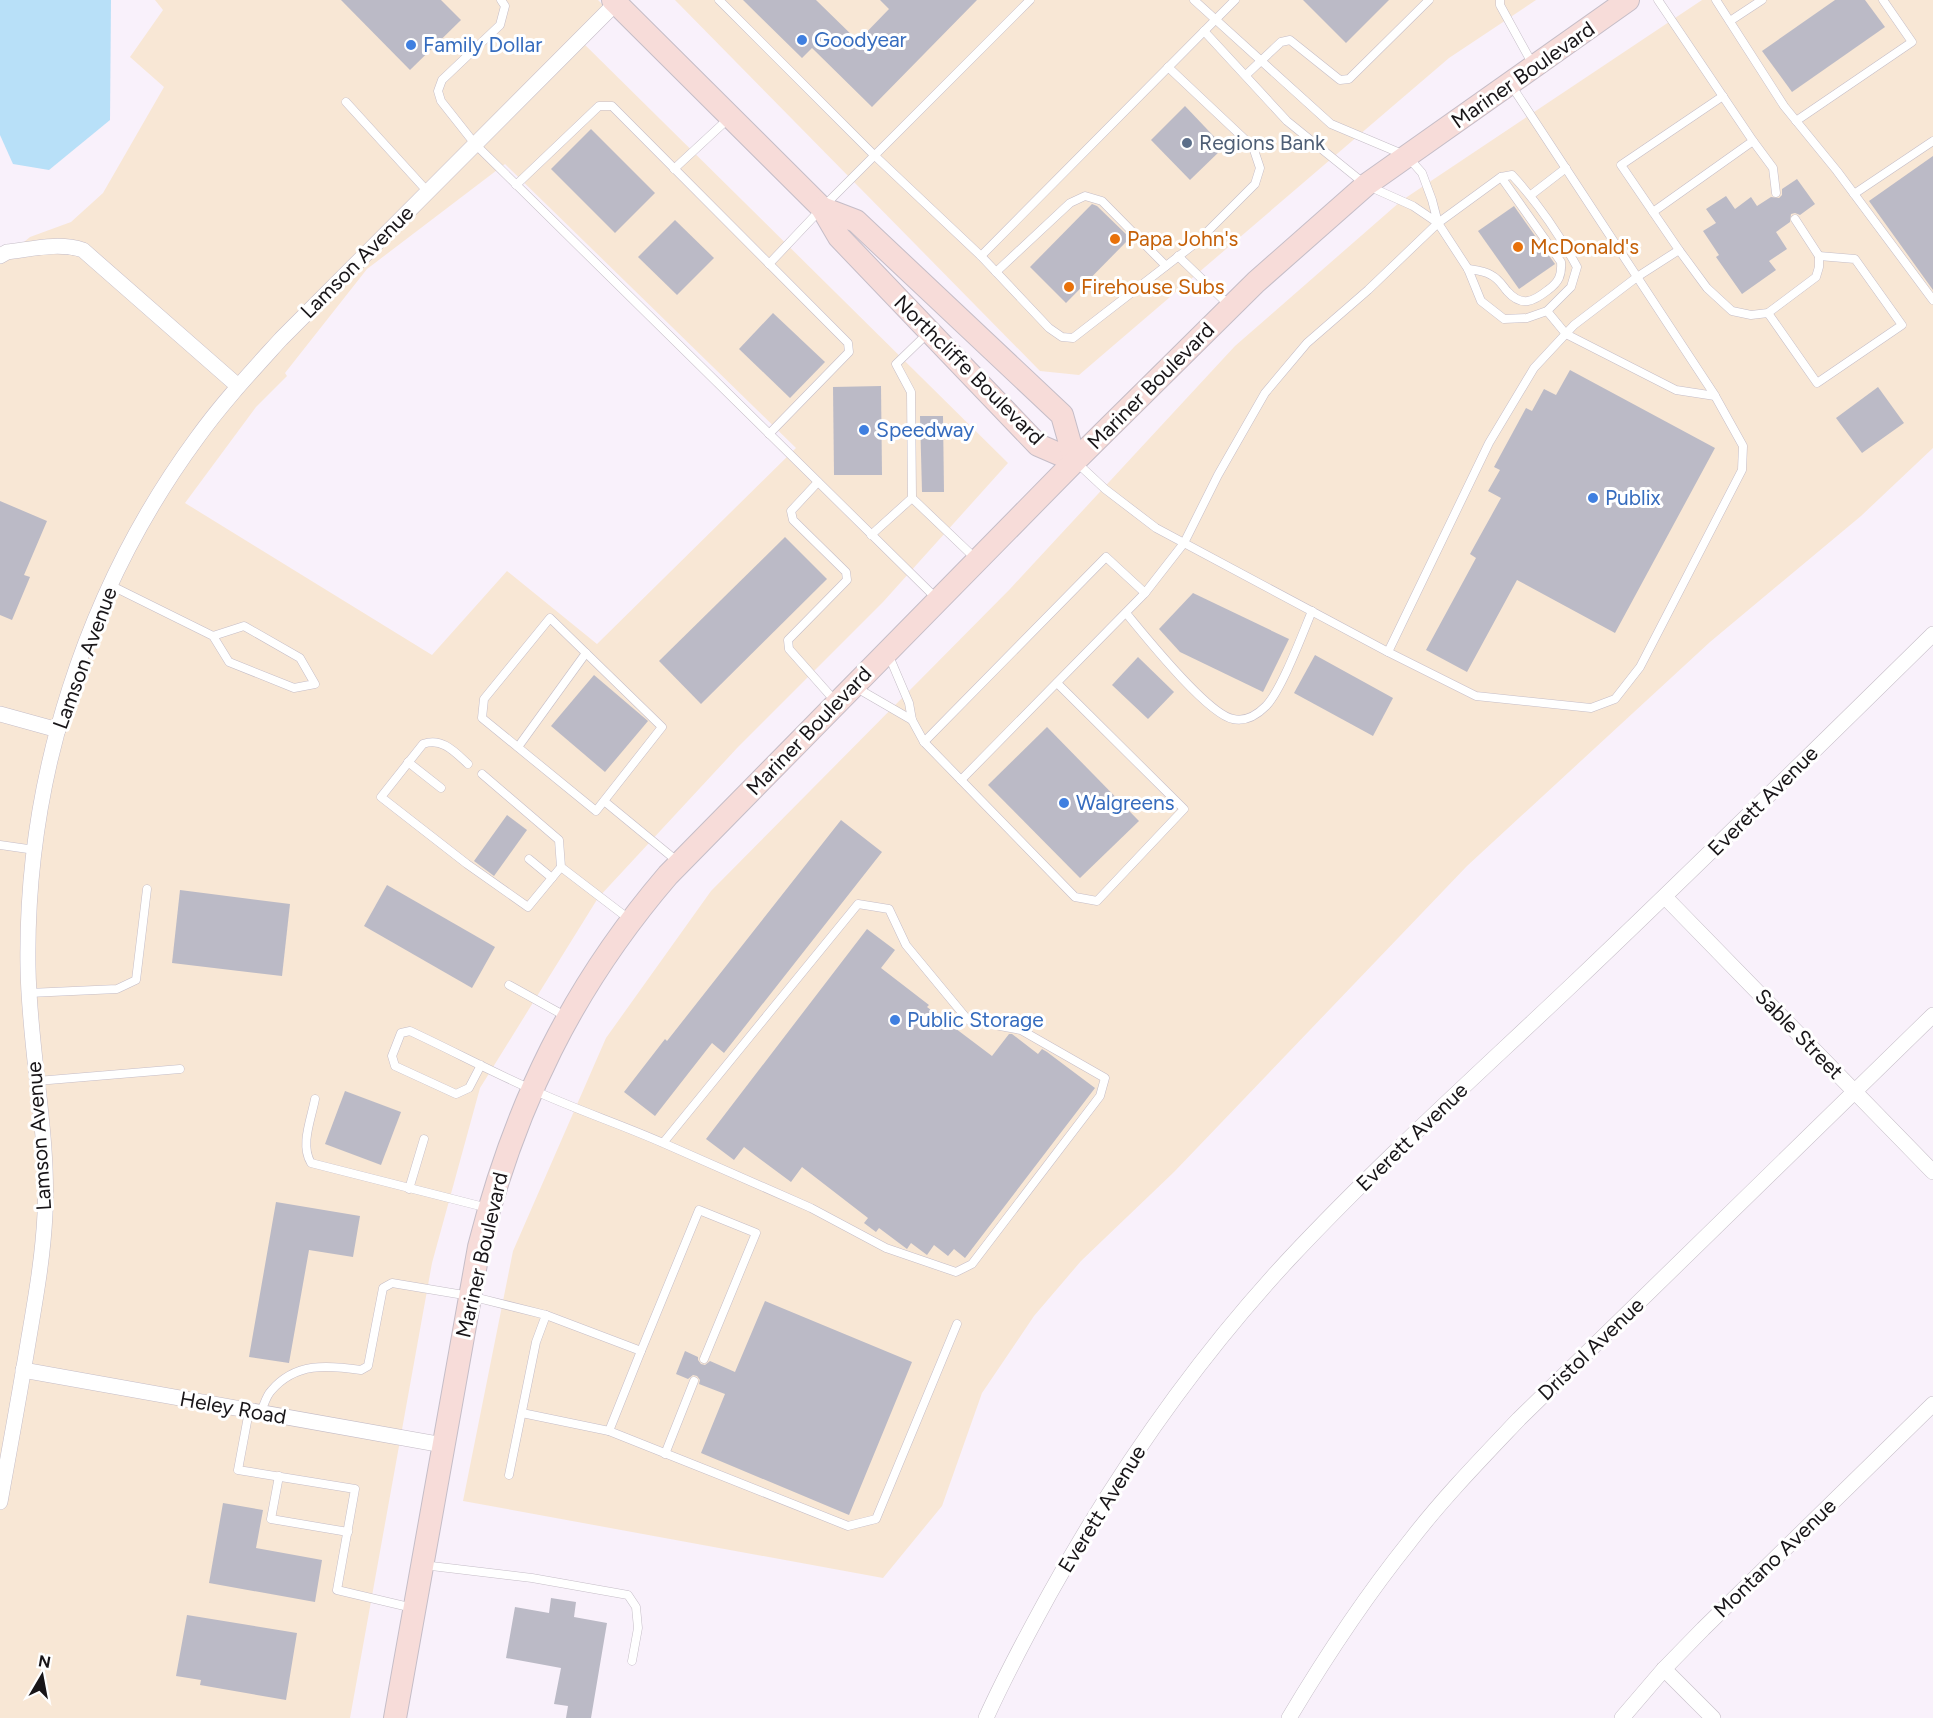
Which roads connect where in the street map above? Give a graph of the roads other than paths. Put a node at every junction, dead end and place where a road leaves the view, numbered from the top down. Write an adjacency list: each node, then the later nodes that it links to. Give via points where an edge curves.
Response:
1 (501, 0): 28 (lane, via 505,6 500,25 442,80 438,91 441,101)
2 (719, 0): 29 (lane)
3 (1030, 0): 29 (lane)
4 (1194, 0): 14 (lane)
5 (1235, 0): 14 (lane)
6 (1429, 0): 17 (lane, via 1350,79 1340,80 1290,40 1281,42)
7 (1500, 0): 19 (lane)
8 (1628, 0): 19 (main road, Mariner Boulevard)
9 (1658, 0): 22 (lane)
10 (1716, 0): 15 (lane)
11 (1762, 0): 15 (lane)
12 (1884, 0): 25 (lane, via 1912,42)
13 (616, 1): 24 (main road, Northcliffe Boulevard); 28 (street, Lamson Avenue)
14 (1215, 20): 16 (lane); 17 (lane)
15 (1730, 21): 25 (lane)
16 (1204, 32): 18 (lane); 20 (lane)
17 (1261, 61): 20 (lane); 30 (lane, via 1331,124)
18 (1168, 67): 45 (lane); 47 (lane, via 1253,147 1260,168 1255,184)
19 (1534, 67): 21 (main road, Mariner Boulevard)
20 (1246, 75): 35 (lane, via 1287,120)
21 (1510, 84): 30 (main road, Mariner Boulevard); 31 (lane)
22 (1723, 96): 26 (lane); 41 (lane, via 1621,165)
23 (346, 102): 36 (lane)
24 (730, 117): 32 (lane); 40 (main road, Northcliffe Boulevard)
25 (1796, 121): 38 (lane)
26 (1753, 141): 37 (lane, via 1773,168); 41 (lane)
27 (1933, 141): 38 (lane)
28 (475, 144): 34 (lane); 36 (street, Lamson Avenue)
29 (874, 155): 40 (lane); 45 (lane)
30 (1407, 156): 35 (main road, Mariner Boulevard); 43 (lane, via 1422,173)
31 (1566, 168): 39 (lane); 53 (lane)
32 (674, 169): 34 (lane, via 612,106 599,106); 49 (lane)
33 (1501, 177): 39 (lane, via 1512,175); 43 (lane); 51 (lane, via 1561,262 1562,271 1558,282 1534,301 1523,302 1489,273)
34 (516, 185): 62 (lane)
35 (1366, 185): 43 (lane, via 1413,206); 55 (main road, Mariner Boulevard)
36 (428, 192): 60 (street, Lamson Avenue)
37 (1776, 193)
38 (1854, 194): 54 (lane)
39 (1531, 195): 56 (lane, via 1577,267 1571,287)
40 (822, 208): 49 (lane); 58 (main road, Northcliffe Boulevard, via 839,237); 63 (main road, Northcliffe Boulevard, via 856,221 1062,415)
41 (1653, 212): 44 (lane)
42 (1795, 219): 48 (lane)
43 (1438, 223): 51 (lane); 67 (lane, via 1307,343 1265,393)
44 (1679, 250): 53 (lane); 57 (lane, via 1707,288 1732,311)
45 (981, 255): 52 (lane)
46 (0, 256): 60 (street, via 61,246 83,250)
47 (1178, 256): 50 (lane); 55 (lane)
48 (1819, 256): 57 (lane, via 1816,277); 57 (lane, via 1855,259 1902,324 1817,383)
49 (769, 264): 62 (lane, via 848,343 849,352)
50 (1166, 266): 52 (lane, via 1073,338 1062,337 1049,328); 52 (lane, via 1102,201 1085,196 1070,203)
51 (1468, 269): 56 (lane, via 1481,301 1504,319 1527,318)
52 (996, 272)
53 (1637, 277): 59 (lane); 61 (lane)
54 (1933, 300)
55 (1231, 307): 63 (main road, Mariner Boulevard)
56 (1547, 311): 59 (lane)
57 (1768, 313)
58 (929, 332): 63 (main road, Northcliffe Boulevard, via 1038,445); 65 (lane, via 896,364 911,393)
59 (1566, 334): 61 (lane, via 1676,390); 77 (lane, via 1534,368 1489,443)
60 (238, 386): 69 (street, Lamson Avenue, via 196,438 157,497)
61 (1714, 396): 77 (lane, via 1743,446 1742,470 1640,667 1615,699 1591,708 1476,696)
62 (770, 435): 64 (lane)
63 (1075, 461): 67 (lane, via 1156,528); 68 (main road, Mariner Boulevard)
64 (818, 482): 66 (lane); 81 (lane, via 792,511 793,520 846,572 847,580 788,640 789,649)
65 (912, 498): 66 (lane); 68 (lane)
66 (872, 535): 71 (lane)
67 (1184, 543): 70 (lane); 72 (lane)
68 (977, 560): 71 (main road, Mariner Boulevard)
69 (111, 585): 75 (lane); 84 (street, Lamson Avenue, via 76,670)
70 (1145, 593): 73 (lane); 85 (lane, via 1106,557)
71 (938, 600): 76 (main road, Mariner Boulevard)
72 (1312, 611): 73 (lane, via 1274,695 1258,712 1240,720 1213,707 1169,665); 77 (lane)
73 (1126, 613): 79 (lane)
74 (1933, 634): 100 (street, Everett Avenue)
75 (213, 636): 75 (lane, via 229,662 294,688 315,684 300,658 244,626)
76 (887, 651): 80 (main road, Mariner Boulevard); 83 (lane)
77 (1388, 652)
78 (586, 653): 86 (lane); 86 (lane, via 550,618 484,699 482,718); 92 (lane, via 662,727)
79 (1057, 683): 90 (lane); 90 (lane, via 1185,809 1097,901 1075,897)
80 (853, 686): 81 (main road, Mariner Boulevard); 83 (lane)
81 (837, 703): 96 (main road, Mariner Boulevard)
82 (0, 714): 84 (street)
83 (912, 720): 85 (lane)
84 (58, 730): 94 (street, Lamson Avenue)
85 (924, 742): 90 (lane)
86 (518, 747): 92 (lane, via 596,811)
87 (408, 762): 88 (lane, via 430,741 449,747); 91 (lane); 98 (lane, via 381,797 528,907)
88 (468, 764)
89 (482, 774): 97 (lane, via 559,840)
90 (961, 780)
91 (441, 788)
92 (604, 801): 96 (lane)
93 (0, 845): 94 (lane)
94 (35, 850): 103 (street, Lamson Avenue)
95 (529, 859): 98 (lane)
96 (680, 863): 101 (main road, Mariner Boulevard)
97 (561, 867): 98 (lane); 101 (lane)
98 (552, 878)
99 (147, 889): 103 (lane, via 136,980 117,989)
100 (1665, 897): 110 (street, Sable Street); 139 (street, Everett Avenue, via 1352,1194 1229,1328 1121,1474 1073,1551)
101 (631, 921): 105 (main road, Mariner Boulevard)
102 (509, 985): 105 (lane)
103 (29, 993): 108 (street, Lamson Avenue)
104 (1933, 1015): 110 (street, Dristol Avenue)
105 (567, 1017): 109 (main road, Mariner Boulevard)
106 (481, 1065): 106 (lane, via 410,1031 401,1033 392,1056 395,1066 456,1094 469,1088); 109 (lane)
107 (180, 1069): 108 (lane)
108 (37, 1081): 122 (street, Lamson Avenue, via 45,1160 45,1213 41,1266)
109 (531, 1089): 113 (lane); 116 (main road, Mariner Boulevard)
110 (1855, 1092): 114 (street, Sable Street); 140 (street, Dristol Avenue, via 1463,1478 1366,1599)
111 (315, 1100): 115 (lane, via 305,1147 311,1163)
112 (424, 1139): 115 (lane)
113 (663, 1143): 113 (lane, via 811,1208 886,1248 956,1272 972,1264 1100,1096 1105,1078 1021,1030 968,1020 906,945 889,909 858,904)
114 (1933, 1172)
115 (409, 1189): 116 (lane)
116 (489, 1208): 117 (main road, Mariner Boulevard)
117 (470, 1296): 118 (lane); 125 (lane, via 392,1283 383,1288 368,1365 361,1370 329,1365 305,1369 270,1391); 128 (main road, Mariner Boulevard)
118 (546, 1315): 120 (lane); 126 (lane, via 536,1342)
119 (957, 1324): 129 (lane, via 876,1519 849,1526)
120 (641, 1351): 121 (lane, via 699,1210 756,1233); 127 (lane)
121 (704, 1359)
122 (23, 1370): 125 (street, Heley Road); 132 (street, Lamson Avenue)
123 (694, 1381): 129 (lane)
124 (1933, 1404): 137 (street, Montano Avenue)
125 (255, 1412): 128 (street, Heley Road); 131 (lane, via 238,1470)
126 (522, 1413): 127 (lane); 130 (lane)
127 (609, 1431): 129 (lane)
128 (443, 1445): 134 (main road, Mariner Boulevard)
129 (665, 1454)
130 (509, 1475)
131 (279, 1476): 133 (lane, via 355,1489); 133 (lane, via 271,1519)
132 (0, 1502)
133 (348, 1532): 135 (lane, via 337,1590)
134 (422, 1565): 135 (main road, Mariner Boulevard); 136 (lane, via 628,1595 636,1607 638,1628)
135 (414, 1609): 138 (main road, Mariner Boulevard)
136 (632, 1661)
137 (1664, 1669): 141 (street, Montano Avenue); 142 (street)
138 (395, 1718)
139 (986, 1718)
140 (1289, 1718)
141 (1622, 1718)
142 (1713, 1718)

